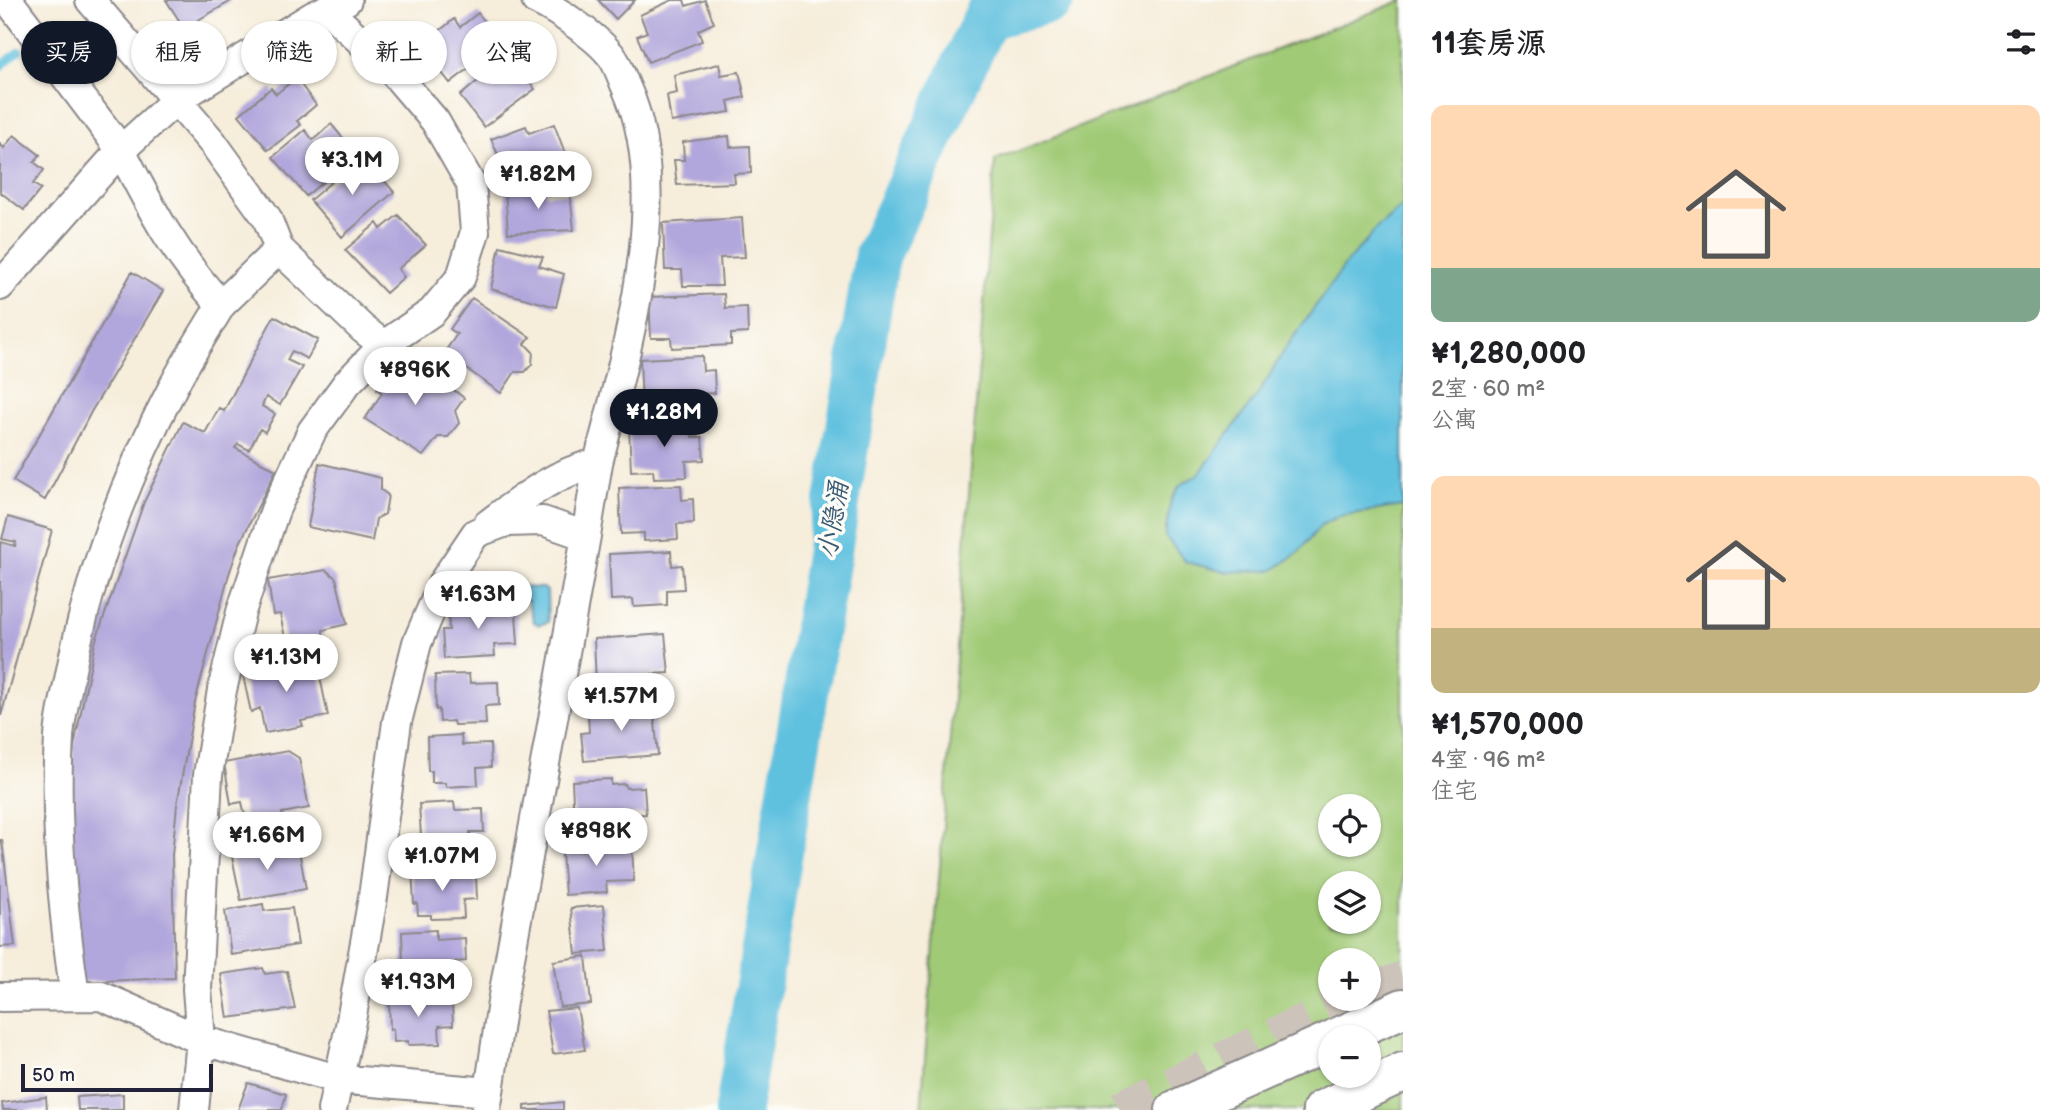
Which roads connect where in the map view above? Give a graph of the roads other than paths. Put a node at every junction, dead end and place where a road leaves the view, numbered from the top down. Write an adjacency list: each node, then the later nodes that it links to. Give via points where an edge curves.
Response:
1 (8, 0): 6 (street)
2 (90, 0): 5 (street)
3 (536, 0): 11 (street, via 554,8 610,54 635,107 647,172 645,242 625,355)
4 (337, 5): 5 (street); 10 (street, via 435,121 471,184 475,232 461,277 432,313)
5 (176, 100): 6 (street); 7 (street, via 267,218)
6 (121, 150): 8 (street); 9 (street, via 153,215 192,274)
7 (279, 249): 9 (street); 10 (street)
8 (0, 286)
9 (220, 305): 14 (street, via 173,386 134,468 78,636 59,736 59,828)
10 (384, 345): 18 (street, via 347,383 312,431 275,510 241,612 208,775 197,989)
11 (597, 463): 12 (street, via 539,486); 13 (street)
12 (476, 533): 13 (street, via 506,522 543,521); 21 (street, via 443,582 417,643 397,722 373,897)
13 (586, 536): 22 (street)
14 (75, 996): 15 (street); 18 (street, via 101,996)
15 (0, 997)
16 (1403, 1008): 17 (highway)
17 (1365, 1025)
18 (201, 1040): 21 (street); 23 (street)
19 (1318, 1046): 25 (highway)
20 (1403, 1073): 26 (highway)
21 (337, 1079): 22 (street); 24 (street)
22 (487, 1101)
23 (194, 1110)
24 (332, 1110)
25 (1175, 1110)
26 (1322, 1110)

